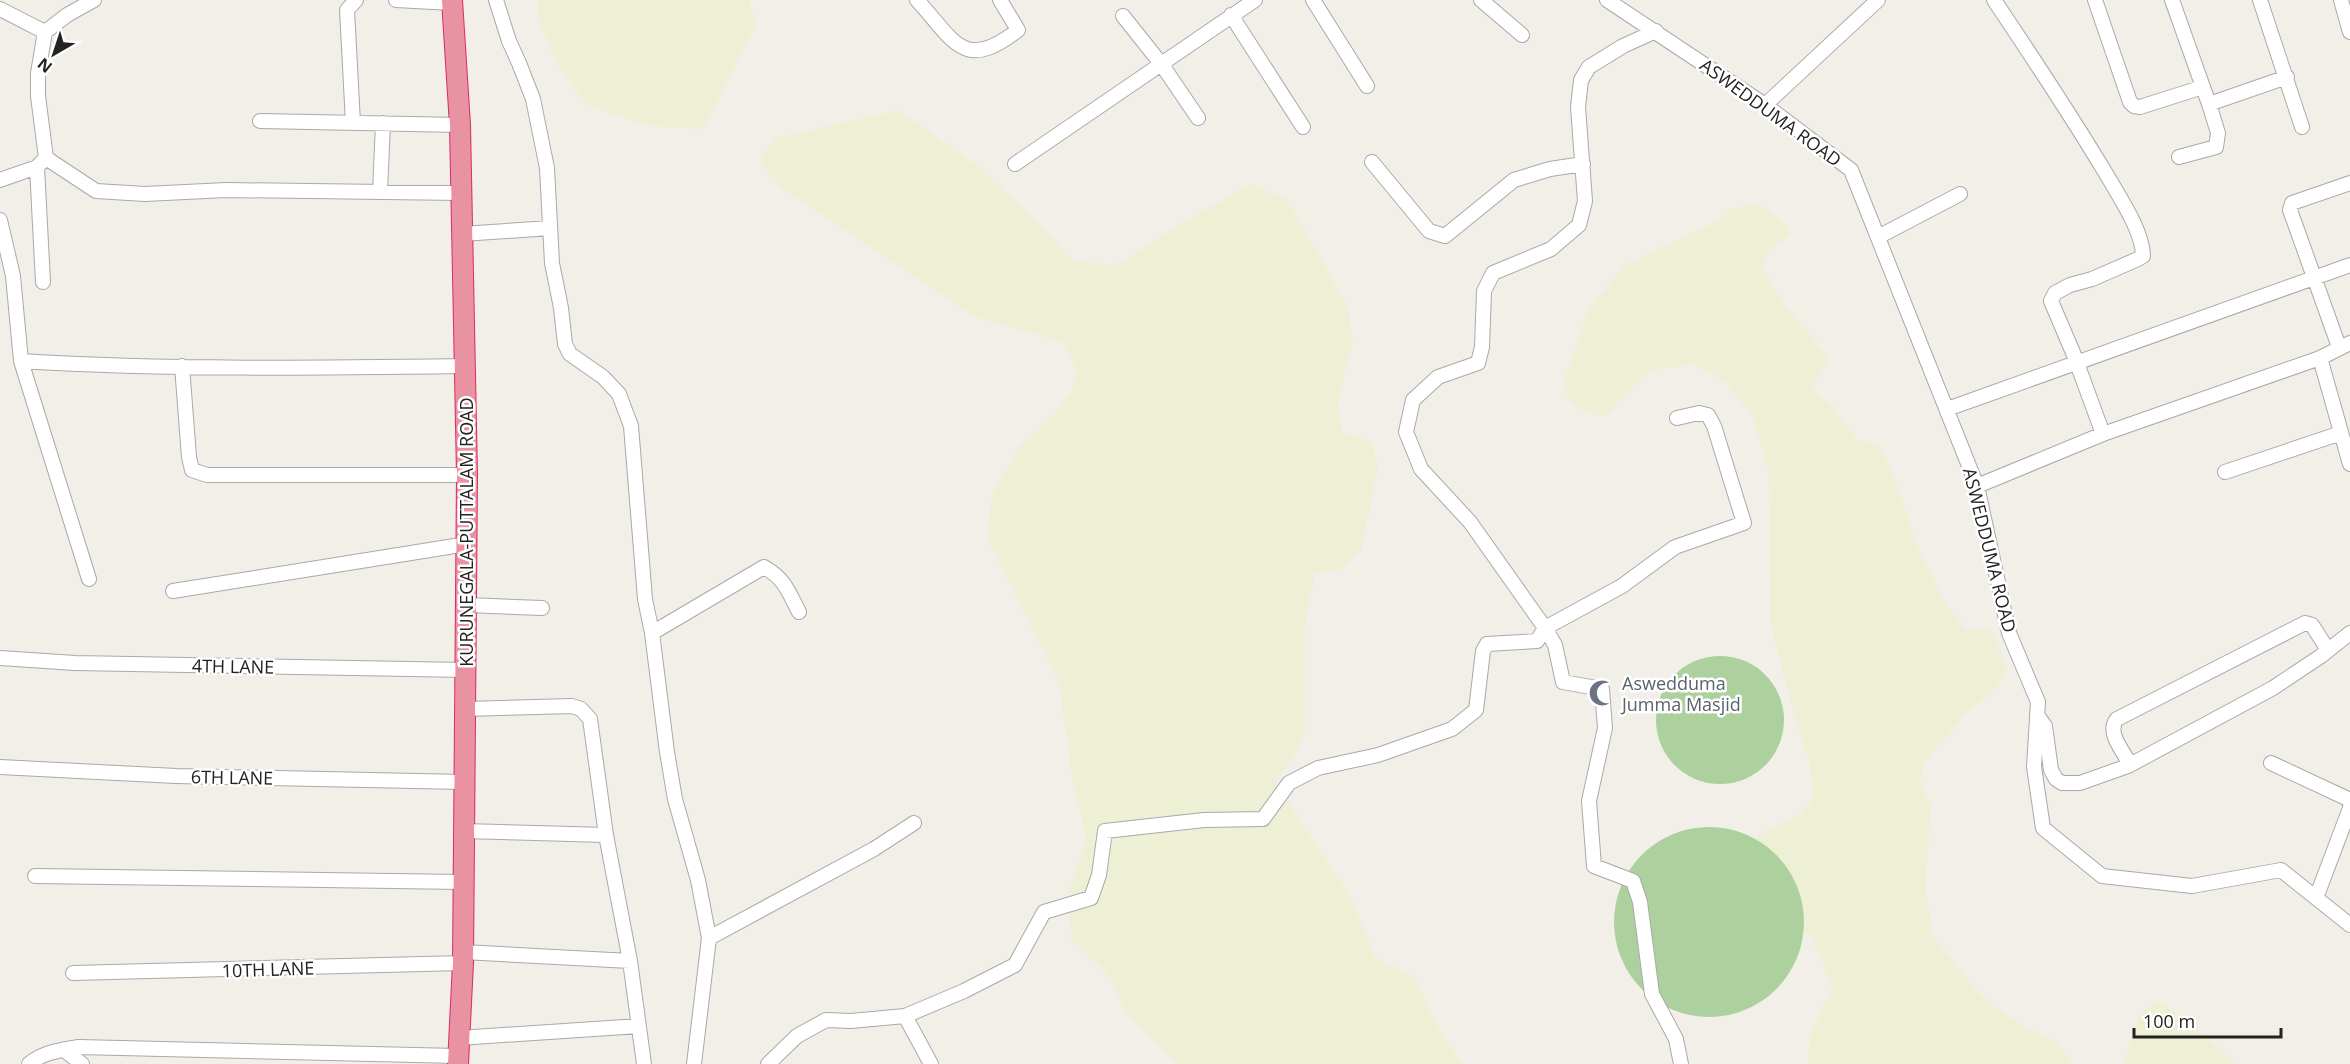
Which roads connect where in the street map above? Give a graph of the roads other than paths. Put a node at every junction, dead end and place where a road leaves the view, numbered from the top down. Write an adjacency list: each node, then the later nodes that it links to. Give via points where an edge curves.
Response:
1 (93, 0): 22 (street)
2 (356, 0): 33 (street, via 348,10)
3 (396, 0): 17 (street)
4 (496, 0): 49 (street, via 533,99 547,168)
5 (917, 0): 6 (street, via 957,45 977,51 1000,44 1018,30)
6 (1000, 0)
7 (1255, 0): 19 (street)
8 (1312, 0): 27 (street)
9 (1480, 0): 24 (street)
10 (1607, 0): 21 (street, ASWEDDUMA ROAD)
11 (1878, 0): 30 (street)
12 (1994, 0): 58 (street, via 2080,131 2124,205 2143,247 2139,259 2055,293 2051,301)
13 (2095, 0): 28 (street, via 2134,106 2140,108)
14 (2172, 0): 28 (street)
15 (2260, 0): 26 (street)
16 (2341, 0): 23 (street)
17 (452, 2): 35 (highway, KURUNEGALA-PUTTALAM ROAD)
18 (0, 9): 22 (street)
19 (1231, 15): 25 (street); 36 (street)
20 (1122, 16): 25 (street)
21 (1656, 31): 30 (street, ASWEDDUMA ROAD); 42 (street, via 1589,67 1581,80 1578,107)
22 (45, 32): 40 (street, via 38,73)
23 (2350, 32)
24 (1522, 35)
25 (1162, 65): 31 (street); 41 (street)
26 (2287, 77): 29 (street); 37 (street)
27 (1367, 86)
28 (2203, 87): 29 (street)
29 (2209, 104): 38 (street, via 2218,133 2216,147)
30 (1765, 105): 51 (street, ASWEDDUMA ROAD, via 1851,170)
31 (1198, 118)
32 (260, 121): 33 (street)
33 (353, 123): 34 (street)
34 (383, 123): 35 (street); 45 (street)
35 (460, 125): 46 (highway, KURUNEGALA-PUTTALAM ROAD)
36 (1303, 127)
37 (2302, 127)
38 (2179, 157)
39 (1372, 162): 42 (street, via 1429,231 1445,236 1514,180)
40 (42, 163): 43 (street); 45 (street, via 96,191); 54 (street)
41 (1015, 164)
42 (1583, 164): 75 (street, via 1585,201 1579,225 1551,249 1493,273 1484,291 1478,363 1438,376 1413,400 1406,432 1421,469 1470,522)
43 (0, 180)
44 (2350, 183): 53 (street, via 2292,203 2290,210)
45 (380, 192): 46 (street)
46 (460, 193): 50 (highway, KURUNEGALA-PUTTALAM ROAD)
47 (1960, 194): 51 (street)
48 (0, 220): 57 (street, via 14,276)
49 (550, 228): 50 (street); 76 (street, via 552,263 570,354 603,377 619,394 631,426 645,599)
50 (462, 234): 60 (highway, KURUNEGALA-PUTTALAM ROAD)
51 (1878, 237): 68 (street, ASWEDDUMA ROAD)
52 (2350, 265): 53 (street)
53 (2315, 278): 55 (street); 58 (street)
54 (43, 282)
55 (2345, 345): 56 (street)
56 (2320, 358): 63 (street); 64 (street)
57 (21, 362): 59 (street); 70 (street)
58 (2077, 363): 61 (street); 64 (street)
59 (182, 366): 60 (street); 67 (street, via 192,470 207,475)
60 (464, 366): 67 (highway, KURUNEGALA-PUTTALAM ROAD)
61 (1950, 408)
62 (1677, 418): 75 (street, via 1707,415 1714,426 1744,523 1675,547 1622,586)
63 (2342, 433): 65 (street); 66 (street)
64 (2103, 434): 68 (street)
65 (2350, 464)
66 (2225, 472)
67 (467, 475): 69 (highway, KURUNEGALA-PUTTALAM ROAD)
68 (1977, 486): 82 (street, ASWEDDUMA ROAD, via 2009,633 2038,702)
69 (467, 544): 71 (street); 72 (highway, KURUNEGALA-PUTTALAM ROAD)
70 (89, 579)
71 (173, 591)
72 (466, 605): 73 (street); 80 (highway, KURUNEGALA-PUTTALAM ROAD)
73 (542, 608)
74 (799, 612): 76 (street, via 778,575 764,567)
75 (1545, 628): 99 (street, via 1537,641 1487,644 1476,710 1452,729 1378,755 1318,768 1289,783 1263,819 1204,820 1105,831 1099,875 1091,898 1044,912 1015,965); 109 (street, via 1555,645 1563,681 1602,688 1605,728 1589,801 1594,866 1632,880 1640,902 1652,994 1676,1039)
76 (652, 633): 95 (street, via 675,799 698,880)
77 (2350, 633): 78 (street)
78 (2328, 650): 84 (street, via 2273,688); 84 (street, via 2312,625 2305,623 2117,719 2112,731)
79 (0, 658): 80 (street, 4TH LANE, via 75,663)
80 (466, 670): 81 (highway, KURUNEGALA-PUTTALAM ROAD)
81 (466, 709): 86 (highway, KURUNEGALA-PUTTALAM ROAD); 90 (street, via 581,709 590,719)
82 (2037, 715): 84 (street, via 2046,726 2051,770 2062,783 2080,783); 93 (street, ASWEDDUMA ROAD, via 2034,767 2043,828 2103,876 2192,886 2281,870)
83 (2271, 763): 87 (street, via 2348,799)
84 (2130, 764)
85 (0, 767): 86 (street, 6TH LANE, via 176,776)
86 (464, 782): 89 (highway, KURUNEGALA-PUTTALAM ROAD)
87 (2350, 806): 93 (street)
88 (914, 822): 95 (street, via 874,849)
89 (463, 831): 90 (street); 92 (highway, KURUNEGALA-PUTTALAM ROAD)
90 (606, 835): 97 (street)
91 (35, 876): 92 (street)
92 (462, 882): 96 (highway, KURUNEGALA-PUTTALAM ROAD)
93 (2316, 898): 94 (street, ASWEDDUMA ROAD)
94 (2350, 924)
95 (709, 938): 106 (street)
96 (463, 958): 97 (street, 10TH LANE); 98 (street, 10TH LANE); 102 (highway, KURUNEGALA-PUTTALAM ROAD)
97 (630, 961): 100 (street)
98 (73, 973)
99 (905, 1016): 107 (street, via 826,1020 797,1036); 108 (street)
100 (639, 1026): 102 (street); 105 (street)
101 (64, 1050): 102 (street, via 139,1047); 103 (street); 104 (street)
102 (458, 1053)
103 (29, 1064)
104 (82, 1064)
105 (644, 1064)
106 (694, 1064)
107 (768, 1064)
108 (931, 1064)
109 (1681, 1064)

